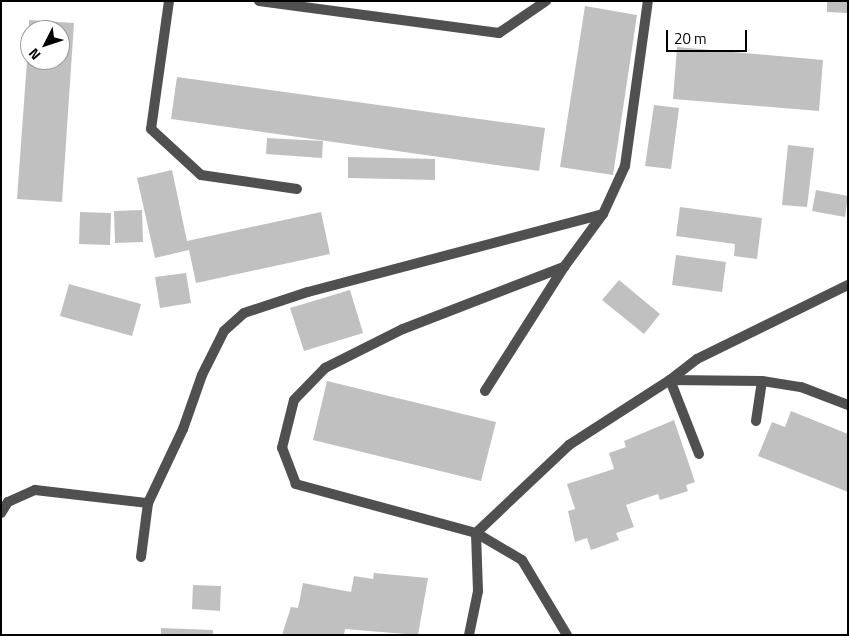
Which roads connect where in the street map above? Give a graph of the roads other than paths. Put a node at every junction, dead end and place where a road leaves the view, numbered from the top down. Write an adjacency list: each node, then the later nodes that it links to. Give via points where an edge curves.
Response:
1 (169, 1): 5 (lane, via 151,129 201,175)
2 (259, 1): 3 (lane, via 499,33)
3 (546, 1)
4 (648, 1): 6 (lane, via 625,166)
5 (296, 189)
6 (604, 214): 7 (lane); 15 (lane, via 308,292 244,314 224,331)
7 (564, 267): 11 (lane); 17 (lane, via 403,329 325,368 294,400 282,448 296,484)
8 (848, 285): 9 (lane, via 697,359)
9 (670, 380): 10 (lane); 14 (lane); 17 (lane, via 569,445)
10 (762, 381): 12 (lane, via 801,387); 13 (lane)
11 (486, 391)
12 (848, 405)
13 (756, 421)
14 (699, 454)
15 (148, 503): 16 (lane, via 35,490 8,502); 18 (lane)
16 (1, 513)
17 (476, 533): 19 (lane, via 478,591); 20 (lane, via 522,560)
18 (141, 557)
19 (469, 635)
20 (568, 635)

